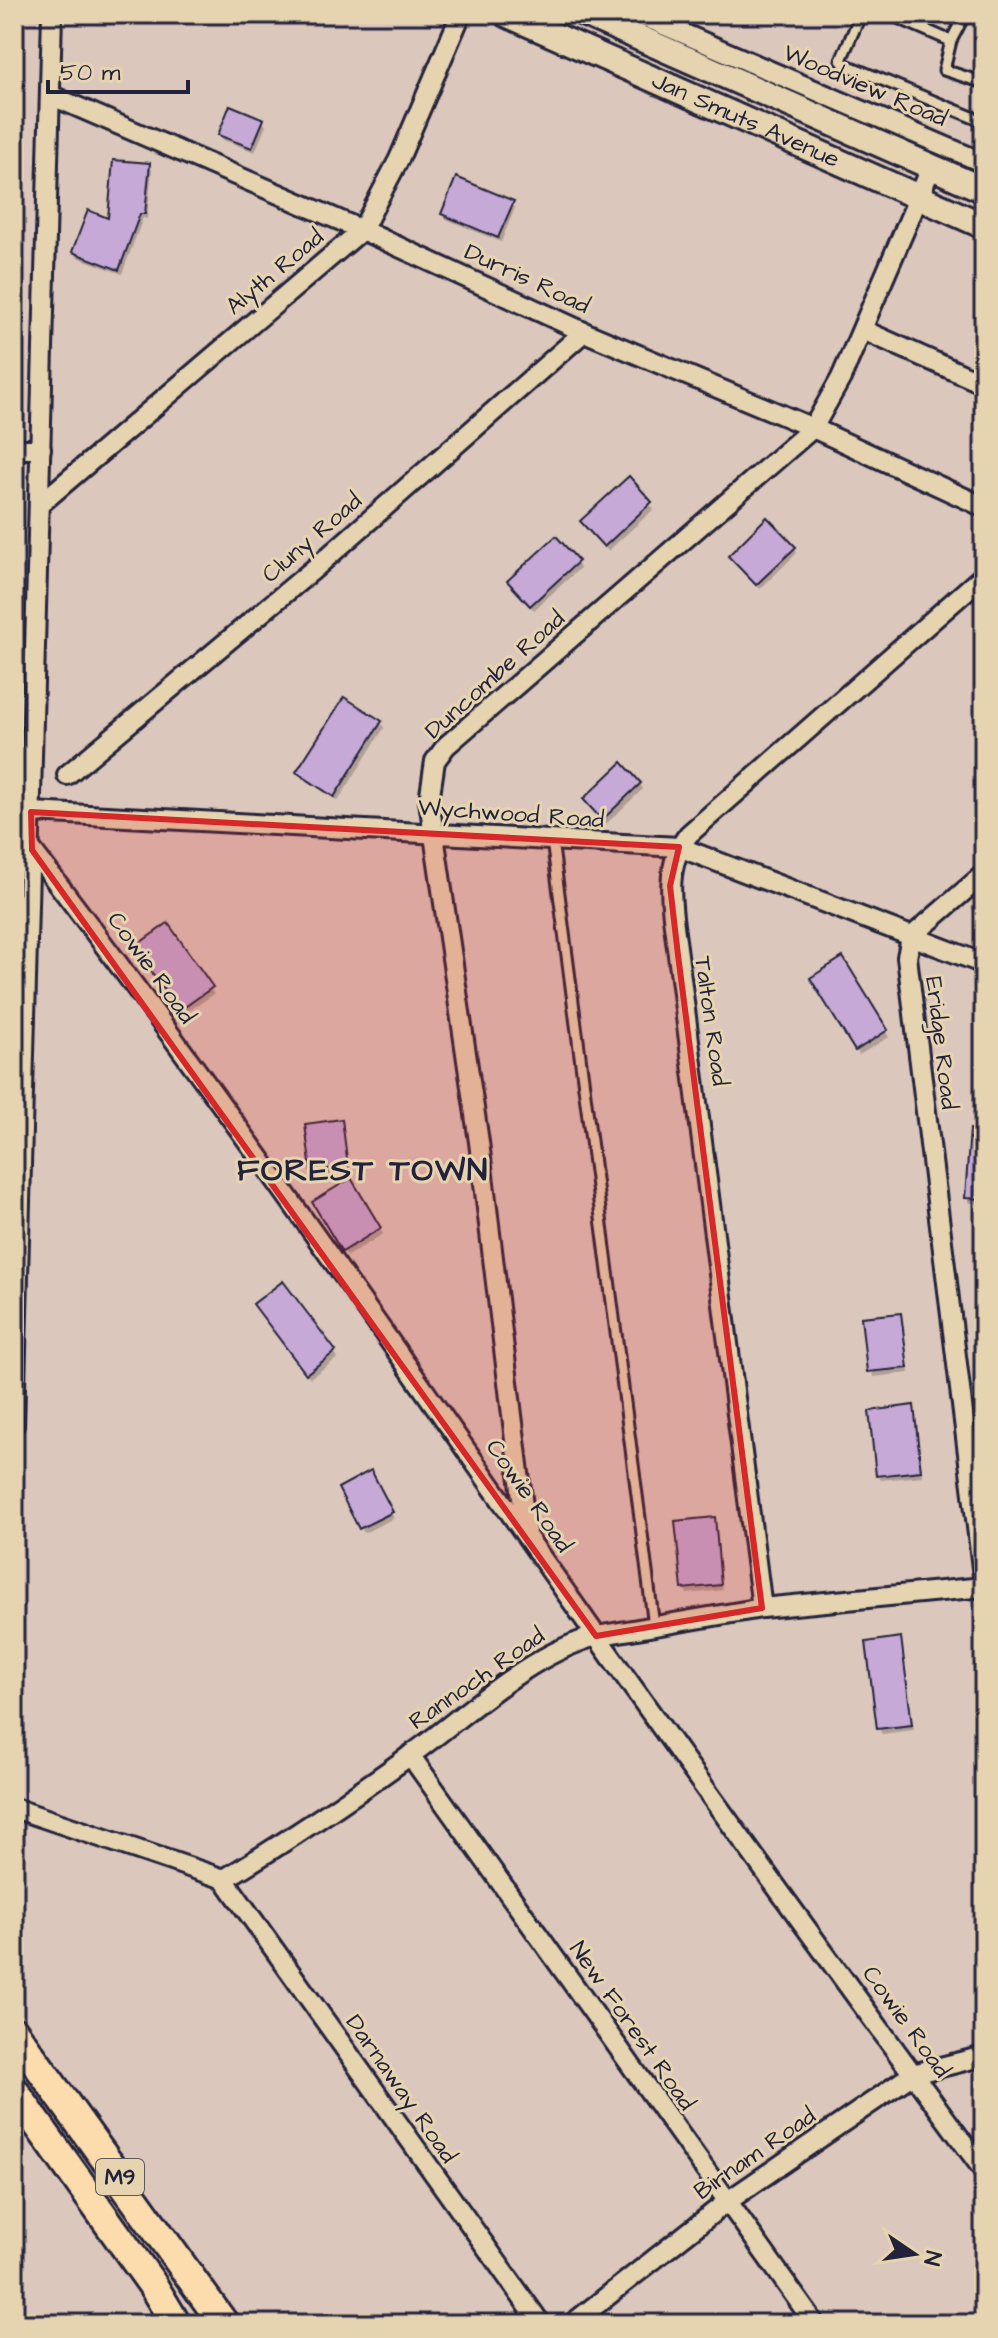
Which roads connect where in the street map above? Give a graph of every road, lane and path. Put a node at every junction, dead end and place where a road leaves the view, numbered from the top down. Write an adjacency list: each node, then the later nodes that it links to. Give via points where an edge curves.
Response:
1 (52, 14): 11 (street)
2 (461, 14): 18 (street, Alyth Road, via 399,159)
3 (506, 14): 16 (main road, Jan Smuts Avenue)
4 (585, 14): 14 (main road, Jan Smuts Avenue)
5 (638, 14): 13 (street, Woodview Road)
6 (861, 14): 12 (lane, via 841,60 844,64)
7 (889, 14): 9 (lane)
8 (965, 14): 9 (lane)
9 (951, 41): 10 (lane, via 944,70)
10 (984, 83)
11 (50, 95): 18 (street, Durris Road); 24 (street)
12 (984, 122)
13 (984, 163)
14 (932, 166): 15 (main road, Jan Smuts Avenue); 16 (street, Duncombe Road)
15 (984, 190)
16 (919, 196): 17 (main road, Jan Smuts Avenue); 19 (street, Duncombe Road)
17 (984, 226)
18 (362, 230): 20 (street, Durris Road); 25 (street, Alyth Road)
19 (863, 330): 21 (street); 22 (street, Duncombe Road)
20 (584, 332): 22 (street, Durris Road); 28 (street, Cluny Road, via 314,569)
21 (984, 384)
22 (813, 428): 26 (street, Durris Road); 30 (street, Duncombe Road, via 446,746 430,778)
23 (14, 449): 24 (street)
24 (41, 449): 25 (street)
25 (39, 505): 29 (street)
26 (984, 507)
27 (984, 575): 32 (street)
28 (67, 775)
29 (22, 811): 30 (street, Wychwood Road); 33 (street)
30 (434, 833): 31 (street, Wychwood Road); 38 (street, Duncombe Road)
31 (552, 840): 32 (street, Wychwood Road); 41 (lane)
32 (679, 847): 35 (street, Wychwood Road); 40 (street, Talton Road, via 670,886)
33 (32, 850): 37 (street); 38 (street, Cowie Road)
34 (984, 874): 35 (street)
35 (911, 937): 36 (street, Wychwood Road); 39 (street, Eridge Road, via 909,990)
36 (984, 964)
37 (14, 1425)
38 (527, 1534): 42 (street, Cowie Road)
39 (984, 1586): 40 (street, Rannoch Road)
40 (762, 1608): 41 (street, Rannoch Road)
41 (654, 1626): 42 (street, Rannoch Road)
42 (596, 1636): 43 (street, Rannoch Road, via 569,1643 535,1663); 48 (street, Cowie Road)
43 (410, 1755): 45 (street, Rannoch Road); 51 (street, New Forest Road)
44 (14, 1808): 45 (street)
45 (224, 1879): 56 (street, Darnaway Road)
46 (14, 2032): 53 (main road, M9)
47 (984, 2056): 48 (street, Birnam Road)
48 (913, 2074): 50 (street, Cowie Road); 51 (street, Birnam Road)
49 (14, 2091): 52 (main road, M9)
50 (984, 2171)
51 (728, 2201): 57 (street, Birnam Road); 58 (street, New Forest Road)
52 (152, 2284): 54 (main road); 55 (main road, M9)
53 (215, 2320)
54 (153, 2324)
55 (176, 2324)
56 (541, 2324)
57 (572, 2324)
58 (815, 2324)

